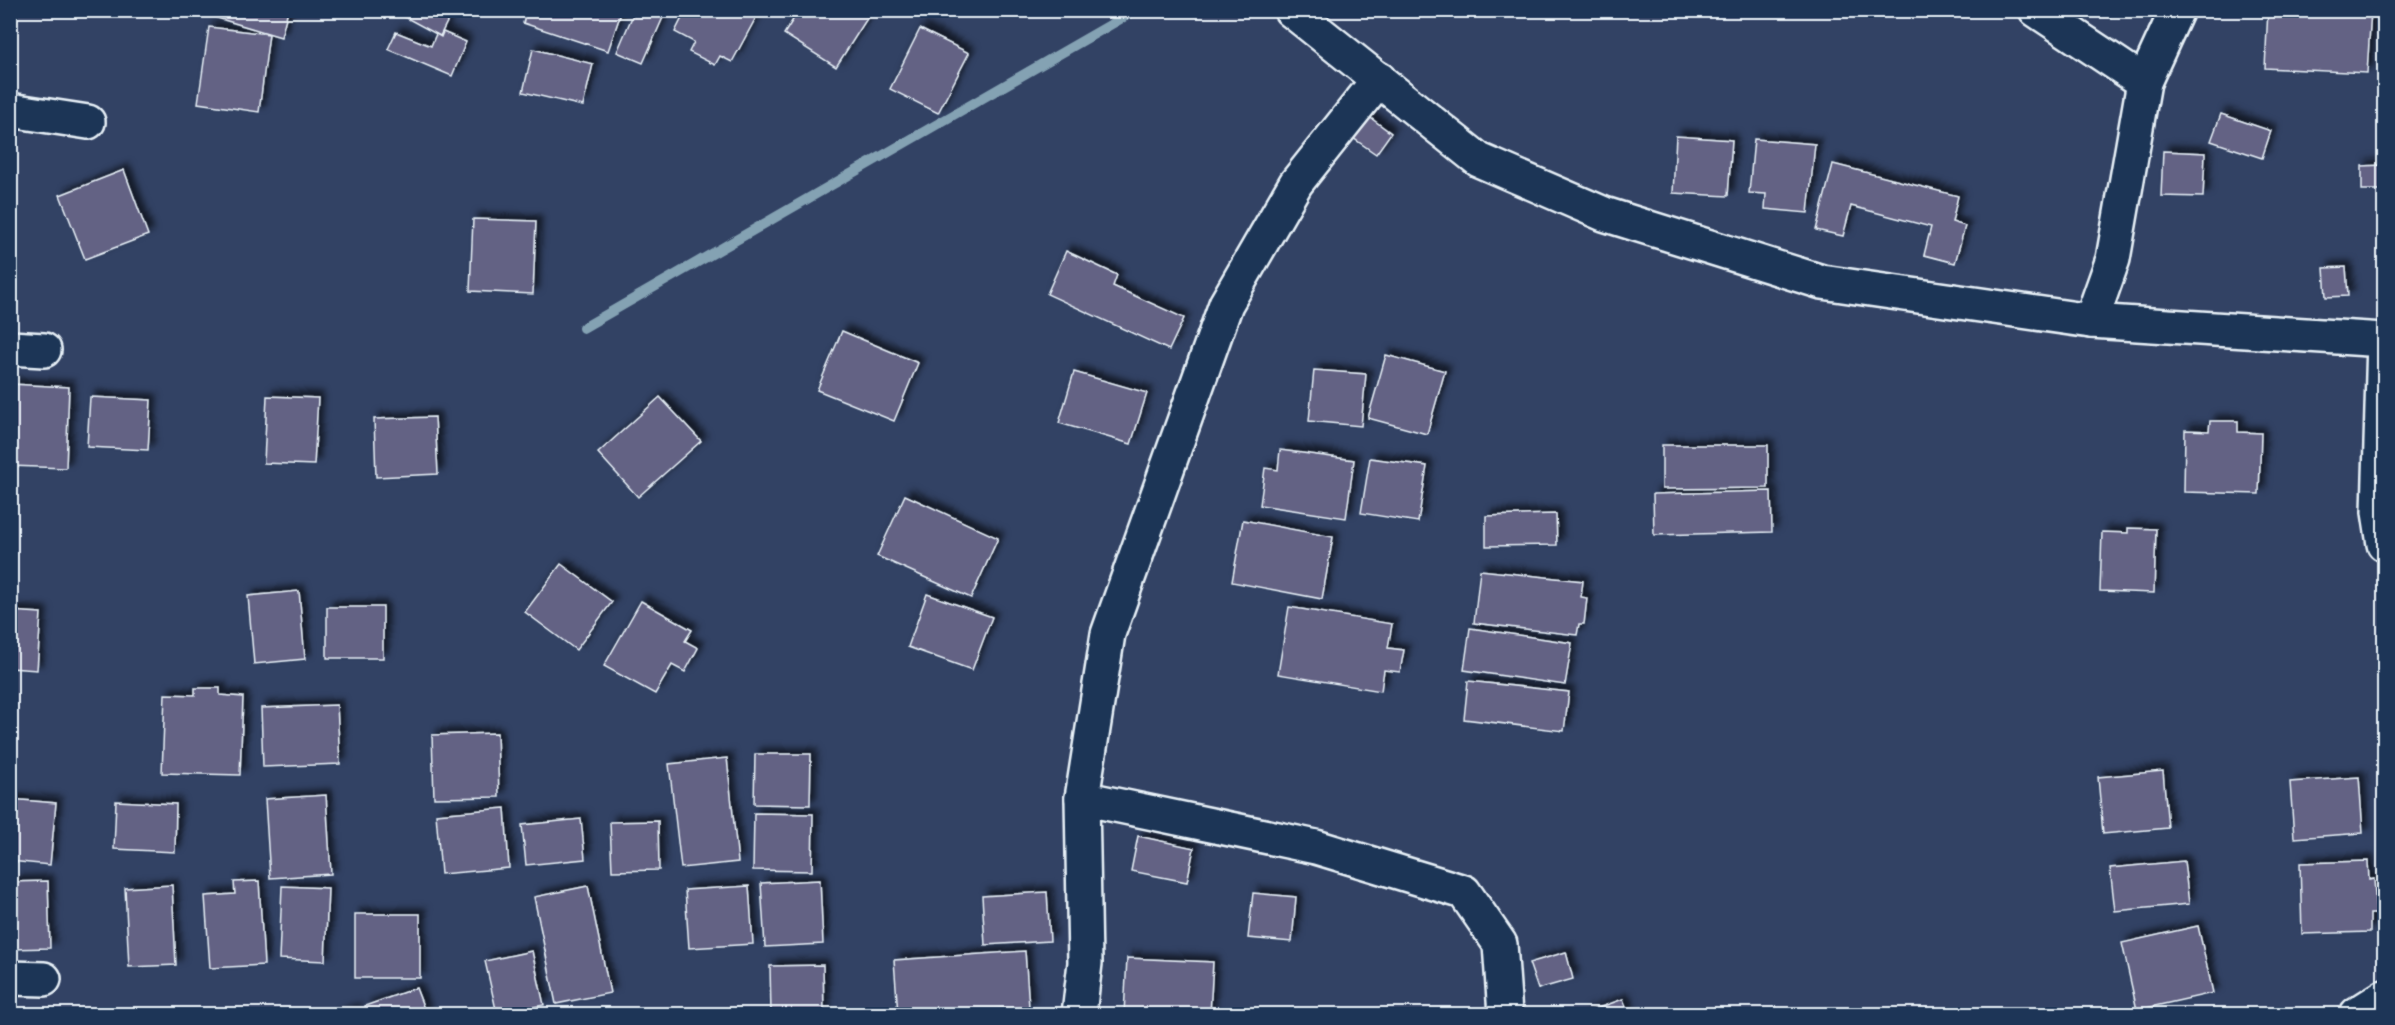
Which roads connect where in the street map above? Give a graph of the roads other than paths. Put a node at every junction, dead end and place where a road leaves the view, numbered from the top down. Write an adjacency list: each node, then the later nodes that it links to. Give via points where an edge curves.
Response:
1 (1291, 10): 4 (street)
2 (2036, 10): 5 (street)
3 (2177, 10): 5 (street)
4 (1379, 79): 8 (street, via 1479,160 1604,214 1822,282); 13 (street, via 1296,183 1226,304 1108,634)
5 (2144, 82): 8 (street, via 2113,258)
6 (10, 110): 7 (street)
7 (88, 122)
8 (2091, 321): 9 (street)
9 (2384, 340): 12 (street, via 2379,512)
10 (10, 348): 11 (street)
11 (44, 350)
12 (2385, 544)
13 (1082, 798): 17 (street, via 1085,963); 18 (street, via 1316,847 1464,892 1500,944)
14 (10, 978): 15 (street)
15 (44, 979)
16 (2385, 997): 19 (street)
17 (1079, 1014)
18 (1505, 1014)
19 (2357, 1014)

